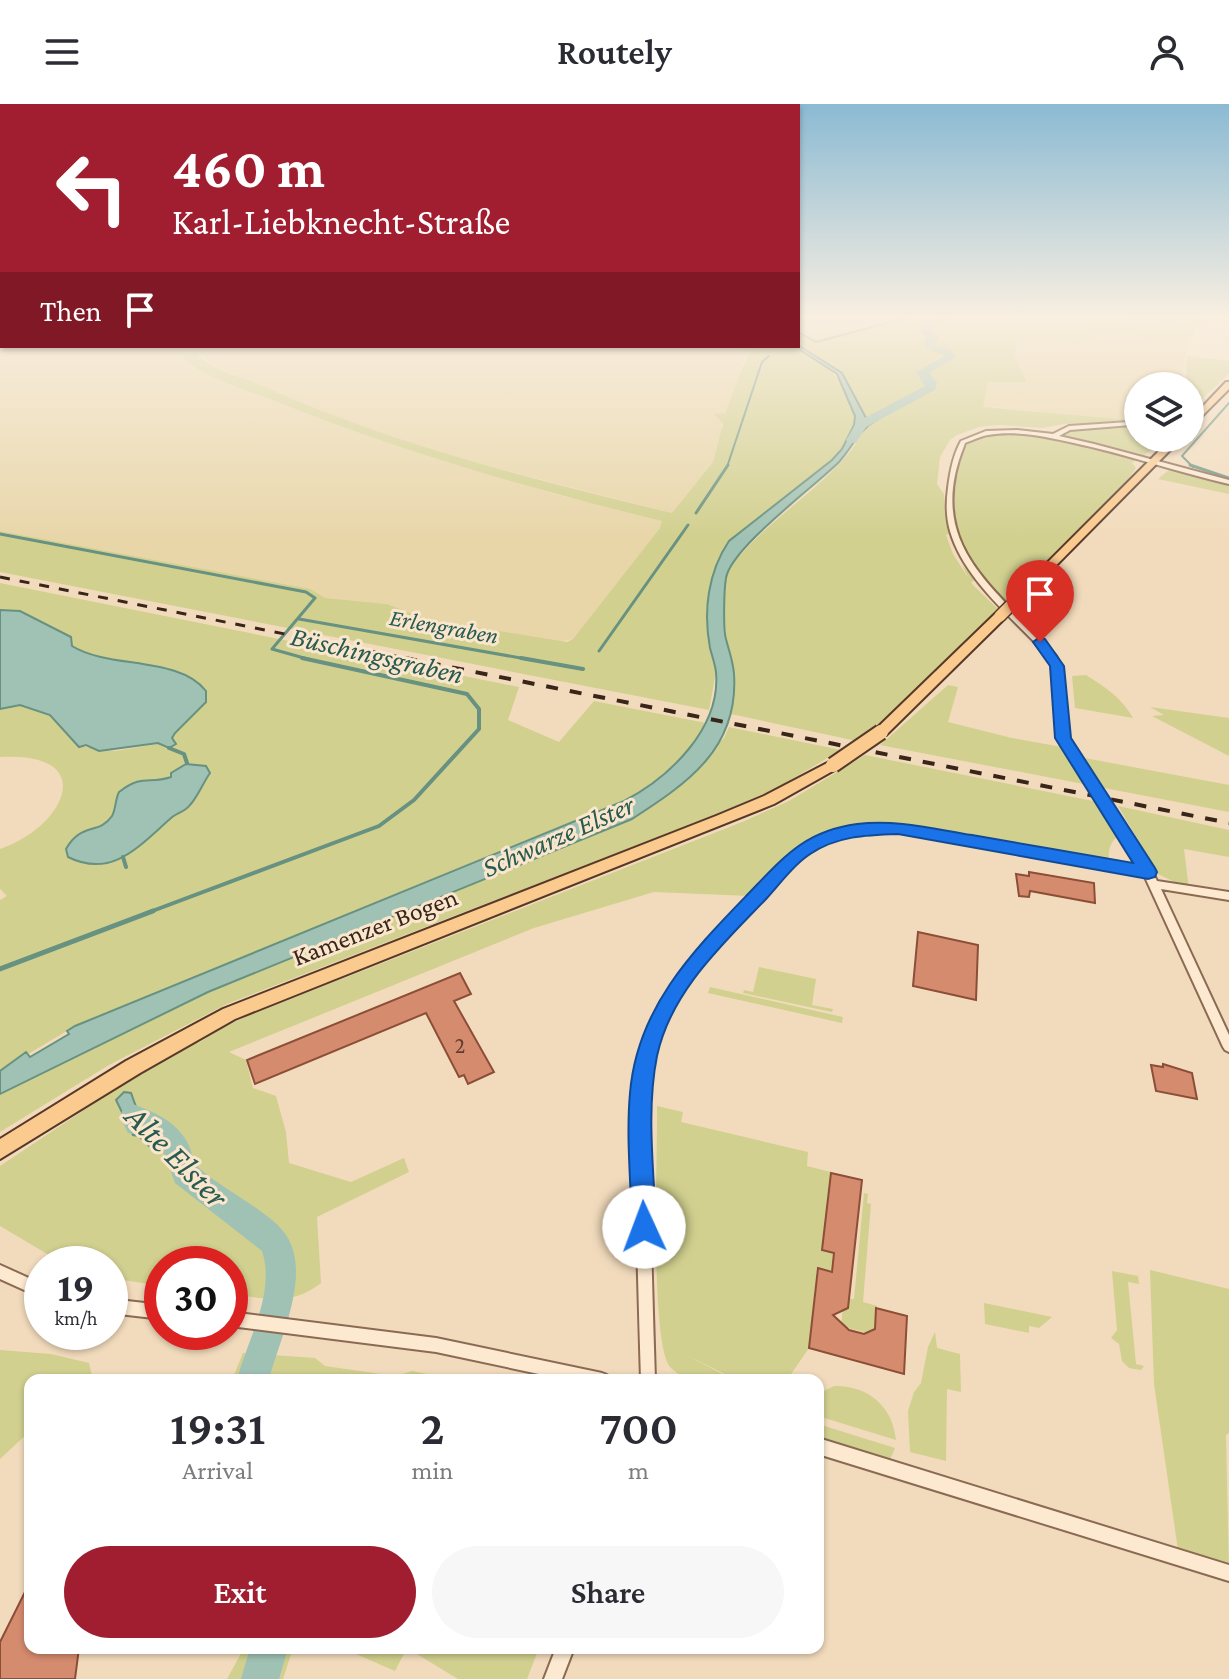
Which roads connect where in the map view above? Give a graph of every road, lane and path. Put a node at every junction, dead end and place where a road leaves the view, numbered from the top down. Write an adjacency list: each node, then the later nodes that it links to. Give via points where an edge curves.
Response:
1 (1222, 392): 2 (main road)
2 (1204, 410)
3 (1124, 424): 4 (street, via 1069,428)
4 (1054, 436): 6 (street); 9 (street, via 1002,430 975,434 960,445 948,494 950,519 958,546)
5 (1163, 452): 6 (main road, Kamenzer Bogen)
6 (1152, 463): 7 (street); 14 (main road, Kamenzer Bogen, bridge, via 881,732 833,765 721,820 229,1014)
7 (1229, 482)
8 (974, 586): 9 (street)
9 (985, 587): 10 (street, via 1057,666 1063,738)
10 (1148, 872): 11 (street); 19 (street, via 898,828 827,837 789,861 693,965 652,1036 640,1121)
11 (1154, 884): 12 (street); 13 (street)
12 (1229, 896)
13 (1229, 1047)
14 (0, 1150)
15 (0, 1272): 16 (street)
16 (24, 1283)
17 (248, 1321): 18 (street, via 436,1345)
18 (574, 1374)
19 (648, 1374)
20 (824, 1448): 21 (street)
21 (1229, 1573)
22 (563, 1654): 23 (street)
23 (553, 1679)

